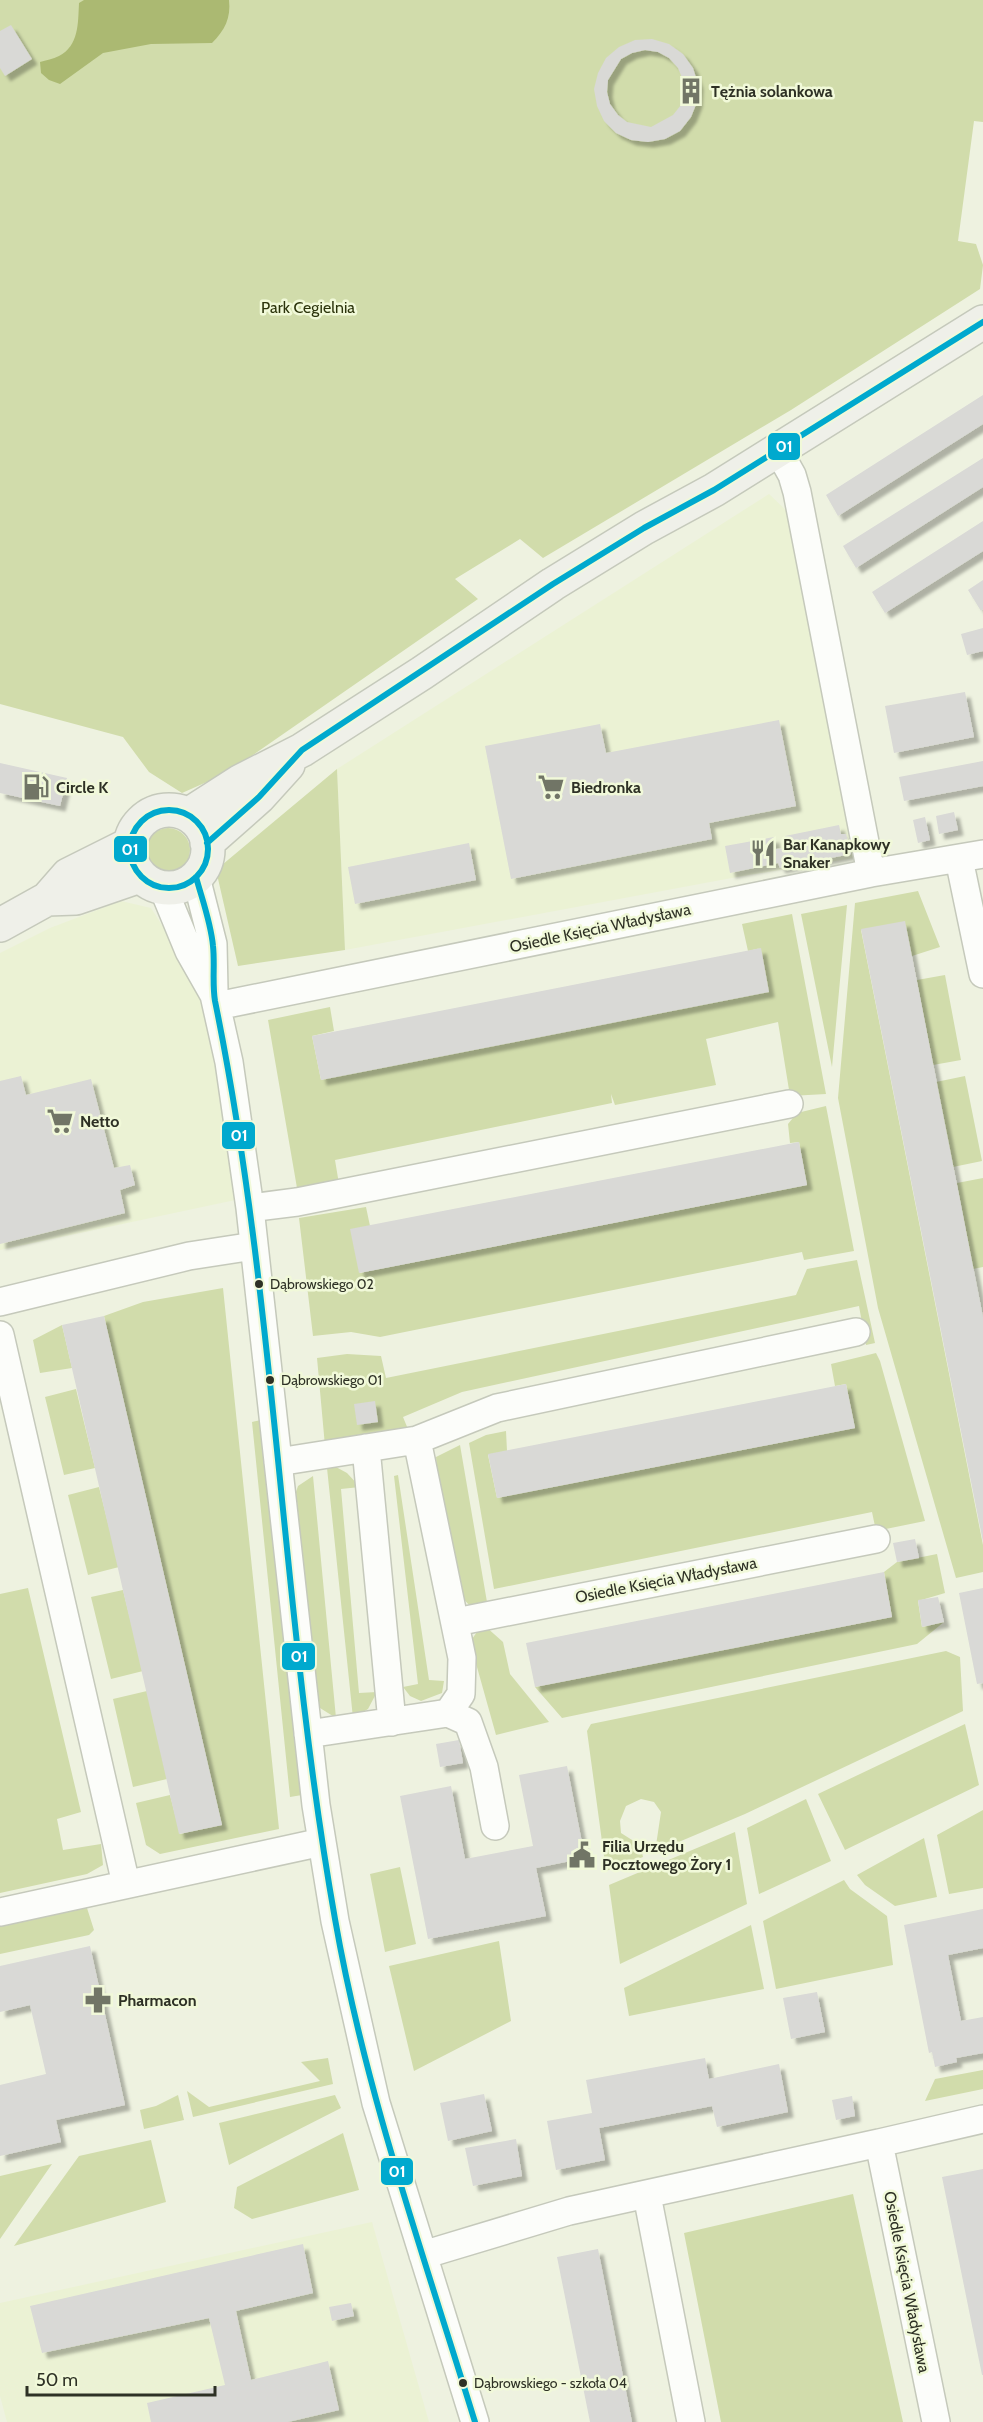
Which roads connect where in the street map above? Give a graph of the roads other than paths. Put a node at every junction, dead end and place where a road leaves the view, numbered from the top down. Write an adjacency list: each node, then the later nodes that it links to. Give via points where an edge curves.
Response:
1 (983, 322): 2 (street)
2 (778, 450): 3 (street, via 553,584); 8 (street, via 797,492)
3 (302, 750): 4 (street, via 241,781); 5 (street, via 259,797)
4 (188, 815): 5 (street, via 201,827); 6 (street, via 168,810 149,816 140,823)
5 (207, 843): 9 (street, via 206,862)
6 (130, 844): 10 (street, via 133,864); 11 (street, via 68,875)
7 (971, 857): 8 (street, Osiedle Księcia Władysława); 13 (street)
8 (871, 873): 14 (street, Osiedle Księcia Władysława)
9 (196, 877): 10 (street, via 181,886); 14 (street, via 213,944)
10 (152, 882): 11 (street, via 76,898); 14 (street)
11 (47, 899): 12 (street)
12 (0, 925)
13 (983, 974)
14 (216, 1000): 16 (street)
15 (789, 1104): 16 (street, via 297,1202)
16 (250, 1208): 17 (street)
17 (254, 1246): 18 (street, via 189,1256); 23 (street)
18 (0, 1302)
19 (856, 1332): 21 (street, via 497,1408)
20 (0, 1335): 31 (street)
21 (417, 1440): 22 (street); 25 (street)
22 (366, 1448): 23 (street); 27 (street)
23 (278, 1462): 28 (street)
24 (876, 1539): 25 (street, Osiedle Księcia Władysława)
25 (456, 1622): 26 (street, via 462,1658 461,1694)
26 (448, 1713): 27 (street); 29 (street, via 468,1722 484,1767)
27 (392, 1722): 28 (street)
28 (308, 1734): 30 (street)
29 (495, 1826)
30 (322, 1842): 31 (street); 36 (street, via 362,2047)
31 (126, 1884): 32 (street)
32 (0, 1912)
33 (983, 2120): 34 (street)
34 (879, 2143): 35 (street); 39 (street, Osiedle Księcia Władysława)
35 (647, 2195): 36 (street, via 569,2211); 38 (street)
36 (423, 2255): 37 (street)
37 (475, 2422)
38 (692, 2422)
39 (936, 2422)

